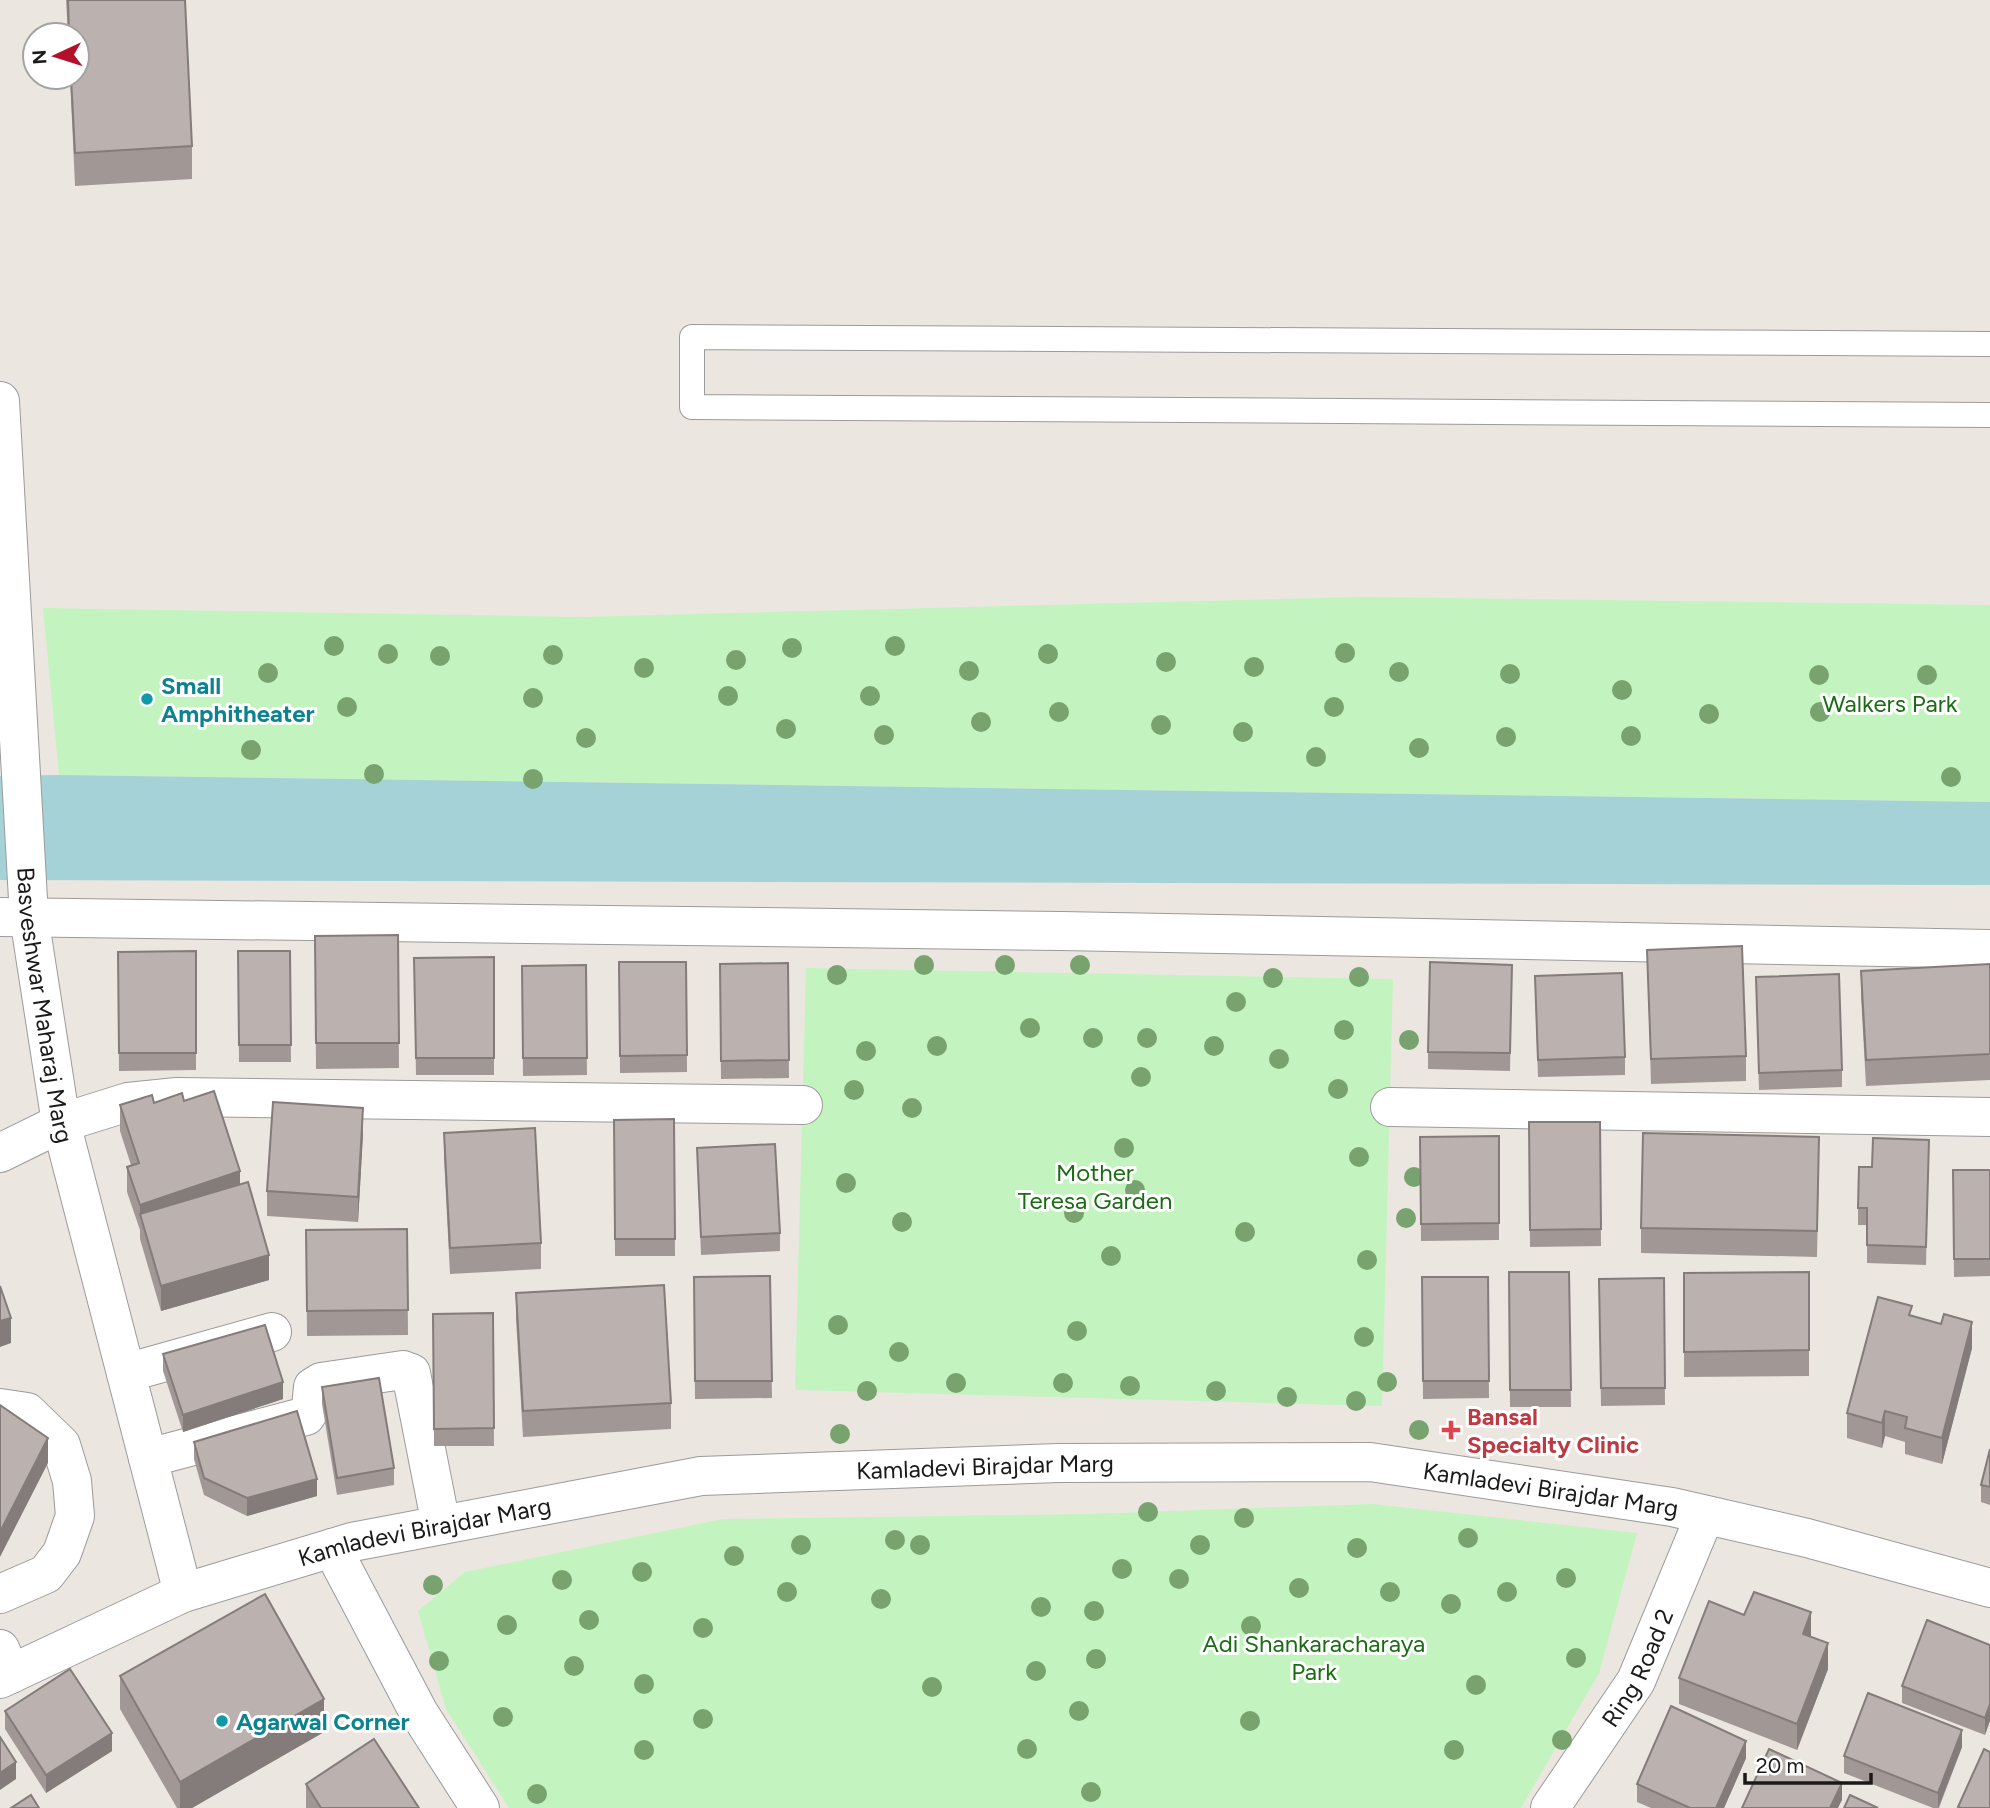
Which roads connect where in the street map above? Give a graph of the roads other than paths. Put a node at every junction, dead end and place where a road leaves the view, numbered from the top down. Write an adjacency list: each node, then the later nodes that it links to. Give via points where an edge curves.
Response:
1 (1990, 344): 3 (lane, via 692,337 692,407)
2 (0, 401): 4 (street, Basveshwar Maharaj Marg)
3 (1990, 415)
4 (8, 665): 5 (street, Basveshwar Maharaj Marg, via 19,734)
5 (19, 909): 6 (street); 10 (street, Basveshwar Maharaj Marg)
6 (1990, 949)
7 (803, 1105): 10 (street, via 177,1097 128,1102)
8 (1390, 1107): 9 (street)
9 (1990, 1117)
10 (61, 1123): 11 (street); 13 (street, Basveshwar Maharaj Marg)
11 (0, 1153)
12 (272, 1332): 13 (street)
13 (126, 1373): 16 (street, Basveshwar Maharaj Marg)
14 (0, 1408): 21 (street, via 27,1412 61,1445 72,1481 75,1516 62,1553 46,1574)
15 (294, 1408): 16 (street)
16 (146, 1453): 18 (street, via 306,1416 313,1387 321,1382 403,1370 411,1373); 22 (street, Basveshwar Maharaj Marg)
17 (1705, 1515): 18 (street, Kamladevi Birajdar Marg, via 1370,1462 1059,1463 701,1476); 20 (street, Kamladevi Birajdar Marg); 25 (street, Ring Road 2, via 1636,1681)
18 (441, 1525): 19 (street, Kamladevi Birajdar Marg)
19 (332, 1548): 22 (street, Kamladevi Birajdar Marg); 24 (street, via 419,1713)
20 (1990, 1588)
21 (0, 1594)
22 (183, 1594): 23 (street, Kamladevi Birajdar Marg)
23 (4, 1667)
24 (480, 1808)
25 (1550, 1808)

